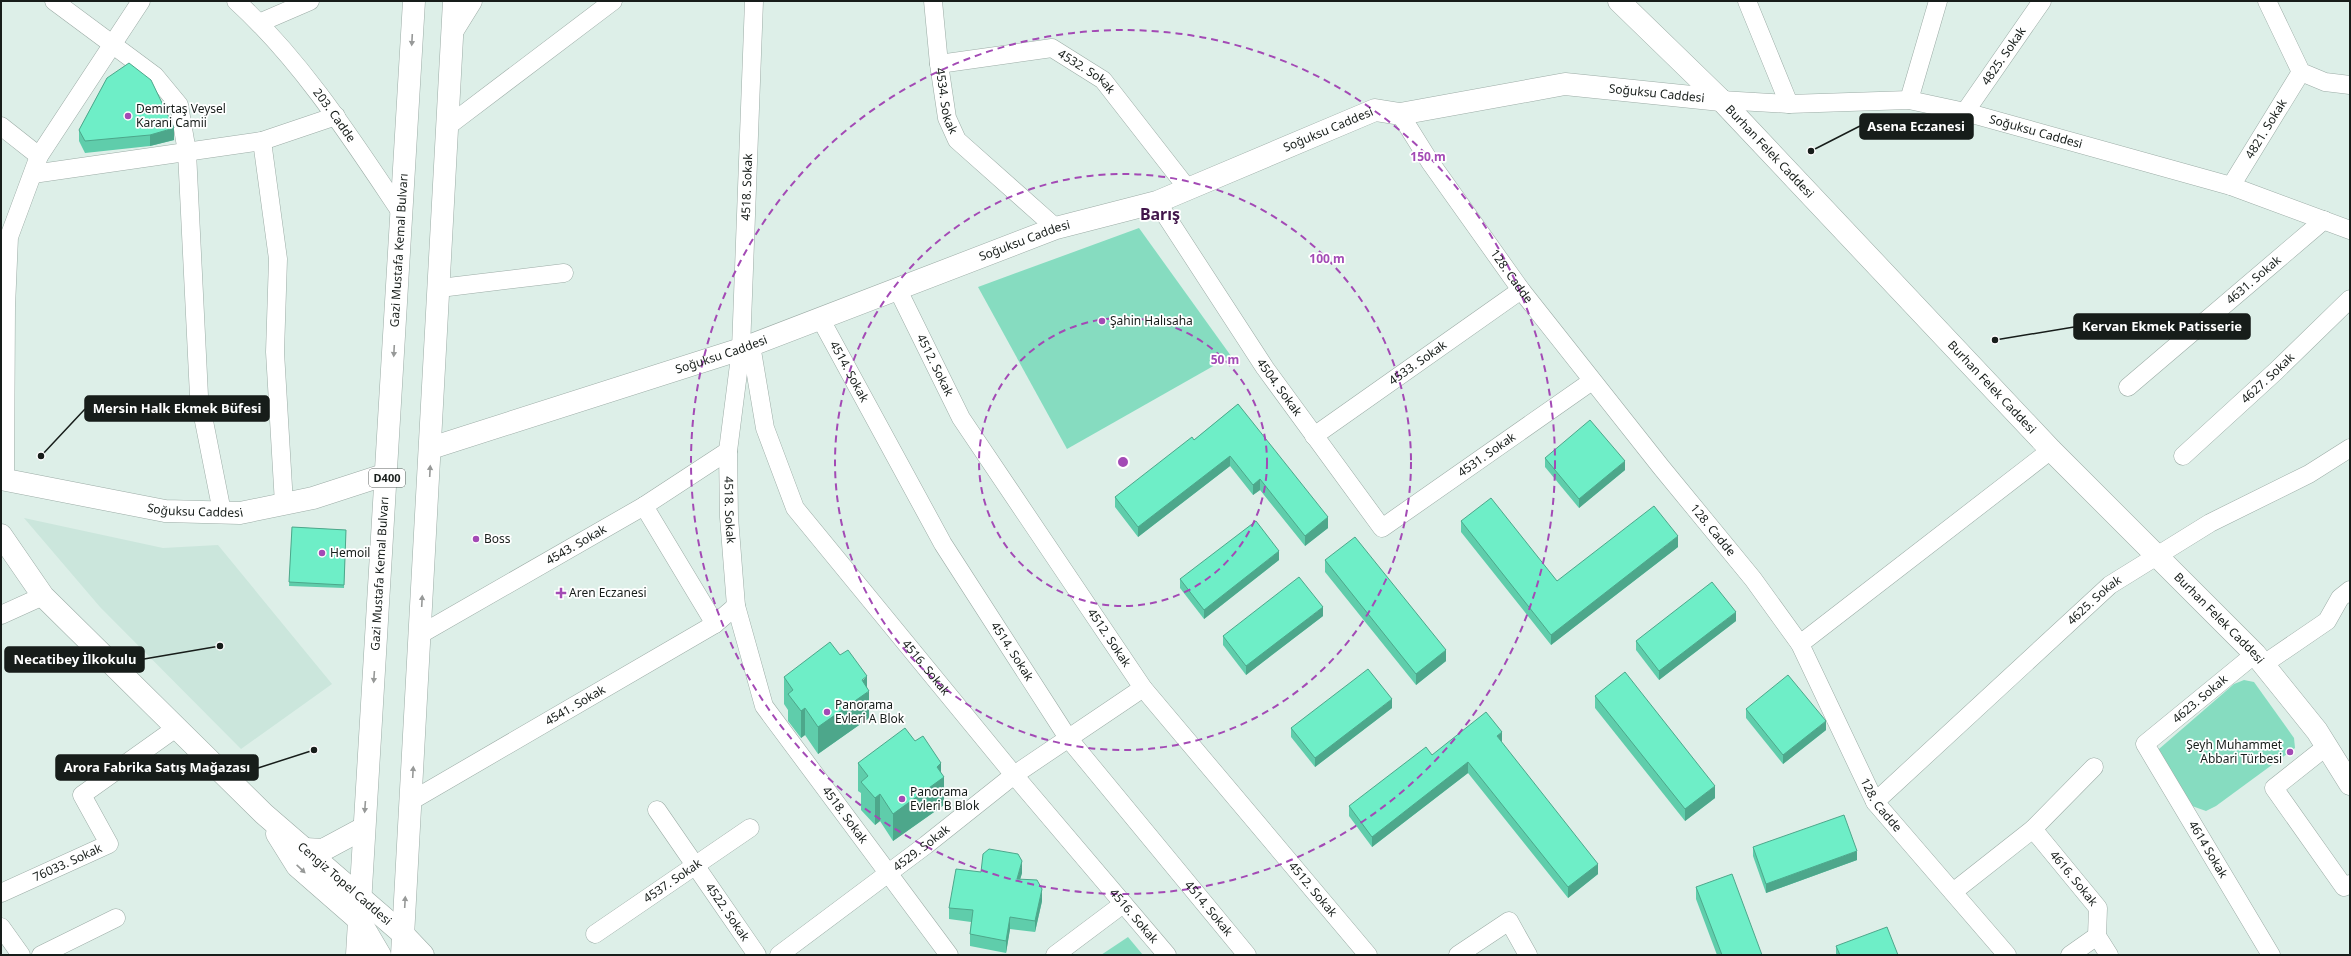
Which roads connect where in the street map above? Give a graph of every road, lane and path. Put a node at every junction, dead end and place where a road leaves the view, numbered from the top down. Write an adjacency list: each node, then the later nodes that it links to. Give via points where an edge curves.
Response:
1 (54, 1): 18 (street)
2 (142, 1): 18 (street)
3 (236, 1): 16 (street, 203. Cadde)
4 (310, 1): 16 (street)
5 (414, 1): 37 (main road, Gazi Mustafa Kemal Bulvarı / D400, one-way to 37)
6 (454, 1): 17 (main road)
7 (471, 1): 17 (main road)
8 (613, 1): 29 (street)
9 (754, 1): 49 (street, 4518. Sokak)
10 (933, 1): 19 (street, 4534. Sokak)
11 (1619, 1): 22 (main road, Burhan Felek Caddesi)
12 (1747, 1): 24 (street)
13 (1938, 1): 23 (street)
14 (2042, 1): 25 (street, 4825. Sokak)
15 (2267, 1): 20 (street)
16 (259, 23): 27 (street, 203. Cadde)
17 (453, 30): 29 (main road)
18 (112, 44): 31 (street, via 155,76 179,105); 32 (street)
19 (939, 64): 35 (street, 4532. Sokak, via 1052,48 1102,80); 39 (street, 4534. Sokak, via 947,118 957,140)
20 (2301, 72): 21 (street, via 2326,82); 34 (street, 4821. Sokak)
21 (2350, 85)
22 (1721, 100): 24 (street, Soğuksu Caddesi); 26 (main road, Soğuksu Caddesi, via 1565,84); 55 (main road, Burhan Felek Caddesi)
23 (1909, 100): 24 (street, Soğuksu Caddesi); 25 (street, Soğuksu Caddesi)
24 (1789, 104)
25 (1965, 112): 34 (street, Soğuksu Caddesi)
26 (1400, 114): 35 (main road, Soğuksu Caddesi, via 1375,110); 45 (street, 128. Cadde, via 1430,162)
27 (336, 116): 30 (street); 37 (street, 203. Cadde)
28 (1, 126): 32 (street)
29 (448, 126): 43 (main road)
30 (262, 141): 31 (street); 60 (street, via 278,260 275,352)
31 (187, 152): 33 (street); 62 (street, via 199,396)
32 (39, 156): 33 (street)
33 (33, 174): 41 (street)
34 (2231, 186): 38 (street, Soğuksu Caddesi)
35 (1188, 189): 36 (main road, Soğuksu Caddesi)
36 (1157, 202): 39 (main road, Soğuksu Caddesi); 52 (street, 4504. Sokak, via 1265,368)
37 (402, 214): 58 (main road, Gazi Mustafa Kemal Bulvarı / D400, one-way to 58)
38 (2324, 220): 40 (street, Soğuksu Caddesi); 51 (street, 4631. Sokak)
39 (1056, 228): 44 (main road, Soğuksu Caddesi)
40 (2350, 230)
41 (4, 254): 47 (street)
42 (564, 273): 43 (street)
43 (440, 288): 53 (main road)
44 (897, 288): 48 (main road, Soğuksu Caddesi); 74 (street, 4512. Sokak, via 961,418)
45 (1521, 290): 50 (street, 128. Cadde); 52 (street, 4533. Sokak)
46 (2350, 299): 57 (street, 4627. Sokak)
47 (3, 307): 59 (street)
48 (820, 318): 49 (main road, Soğuksu Caddesi); 76 (street, 4514. Sokak, via 942,544)
49 (746, 347): 53 (main road, Soğuksu Caddesi); 56 (street, 4518. Sokak); 80 (street, 4516. Sokak, via 765,428 795,508)
50 (1592, 381): 63 (street, 4531. Sokak); 72 (street, 128. Cadde, via 1753,579)
51 (2128, 387)
52 (1314, 436): 63 (street, 4504. Sokak)
53 (431, 448): 71 (main road, one-way to 53)
54 (2350, 448): 65 (street, 4625. Sokak, via 2309,474 2210,523)
55 (2051, 450): 65 (main road, Burhan Felek Caddesi); 72 (street)
56 (728, 451): 61 (street, 4543. Sokak); 68 (street, 4518. Sokak, via 729,517)
57 (2183, 456)
58 (387, 474): 60 (main road, Soğuksu Caddesi, via 313,498); 86 (main road, Gazi Mustafa Kemal Bulvarı / D400, one-way to 86)
59 (3, 480): 62 (main road, Soğuksu Caddesi, via 165,511)
60 (284, 504): 62 (main road, Soğuksu Caddesi, via 240,513)
61 (644, 506): 70 (street); 71 (street, 4543. Sokak)
62 (222, 512)
63 (1382, 528)
64 (3, 541): 67 (main road, Cengiz Topel Caddesi)
65 (2157, 556): 73 (main road, Burhan Felek Caddesi); 83 (street, 4625. Sokak, via 2110,585)
66 (2350, 590): 73 (street, 4623. Sokak, via 2340,598 2327,621)
67 (43, 596): 69 (street); 75 (main road, Cengiz Topel Caddesi)
68 (736, 606): 70 (street, 4541. Sokak); 91 (street, 4518. Sokak, via 764,706)
69 (1, 615)
70 (715, 624): 82 (street, 4541. Sokak)
71 (420, 634): 82 (main road, one-way to 71)
72 (1800, 644): 83 (street, 128. Cadde)
73 (2260, 659): 77 (street, 4623. Sokak); 78 (main road, Burhan Felek Caddesi)
74 (1143, 688): 76 (street, 4529. Sokak); 114 (street, 4512. Sokak)
75 (176, 728): 85 (main road, Cengiz Topel Caddesi); 93 (street, 76033. Sokak, via 82,795 109,844)
76 (1068, 738): 80 (street, 4529. Sokak); 113 (street, 4514. Sokak)
77 (2145, 744): 120 (street, 4614 Sokak)
78 (2327, 746): 81 (main road, Burhan Felek Caddesi); 92 (street, via 2274,788 2344,887)
79 (2094, 767): 88 (street)
80 (1014, 775): 91 (street, 4529. Sokak); 96 (street, 4516. Sokak)
81 (2350, 784)
82 (411, 801): 102 (main road, one-way to 82)
83 (1875, 802): 94 (street, 128. Cadde)
84 (656, 810): 90 (street, 4522. Sokak)
85 (264, 814): 89 (main road, Cengiz Topel Caddesi); 98 (main road, Cengiz Topel Caddesi, one-way to 98, via 297,866)
86 (364, 828): 89 (main road, via 323,850); 95 (main road, Gazi Mustafa Kemal Bulvarı / D400)
87 (750, 828): 90 (street, 4537. Sokak)
88 (2033, 829): 94 (street); 101 (street, 4616. Sokak, via 2098,908)
89 (305, 849): 95 (main road, Cengiz Topel Caddesi)
90 (696, 865): 100 (street, 4537. Sokak); 108 (street, 4522. Sokak)
91 (888, 874): 109 (street, 4529. Sokak); 110 (street, 4518. Sokak)
92 (2350, 884)
93 (1, 892)
94 (1953, 892): 117 (street, 128. Cadde)
95 (360, 896): 98 (main road, Gazi Mustafa Kemal Bulvarı / D400); 102 (main road, Cengiz Topel Caddesi)
96 (1123, 904): 111 (street); 112 (street, 4516. Sokak)
97 (116, 918): 104 (street)
98 (360, 920): 105 (main road, Gazi Mustafa Kemal Bulvarı / D400); 106 (main road, Cengiz Topel Caddesi)
99 (1, 927): 103 (street)
100 (595, 934)
101 (2097, 936): 118 (street); 119 (street)
102 (403, 945): 107 (main road, Cengiz Topel Caddesi)
103 (22, 955)
104 (41, 955)
105 (358, 955)
106 (380, 955)
107 (423, 955)
108 (757, 955)
109 (778, 955)
110 (949, 955)
111 (1055, 955)
112 (1167, 955)
113 (1247, 955)
114 (1368, 955)
115 (1458, 955): 116 (street, via 1509,921)
116 (1528, 955)
117 (2007, 955)
118 (2070, 955)
119 (2109, 955)
120 (2271, 955)

